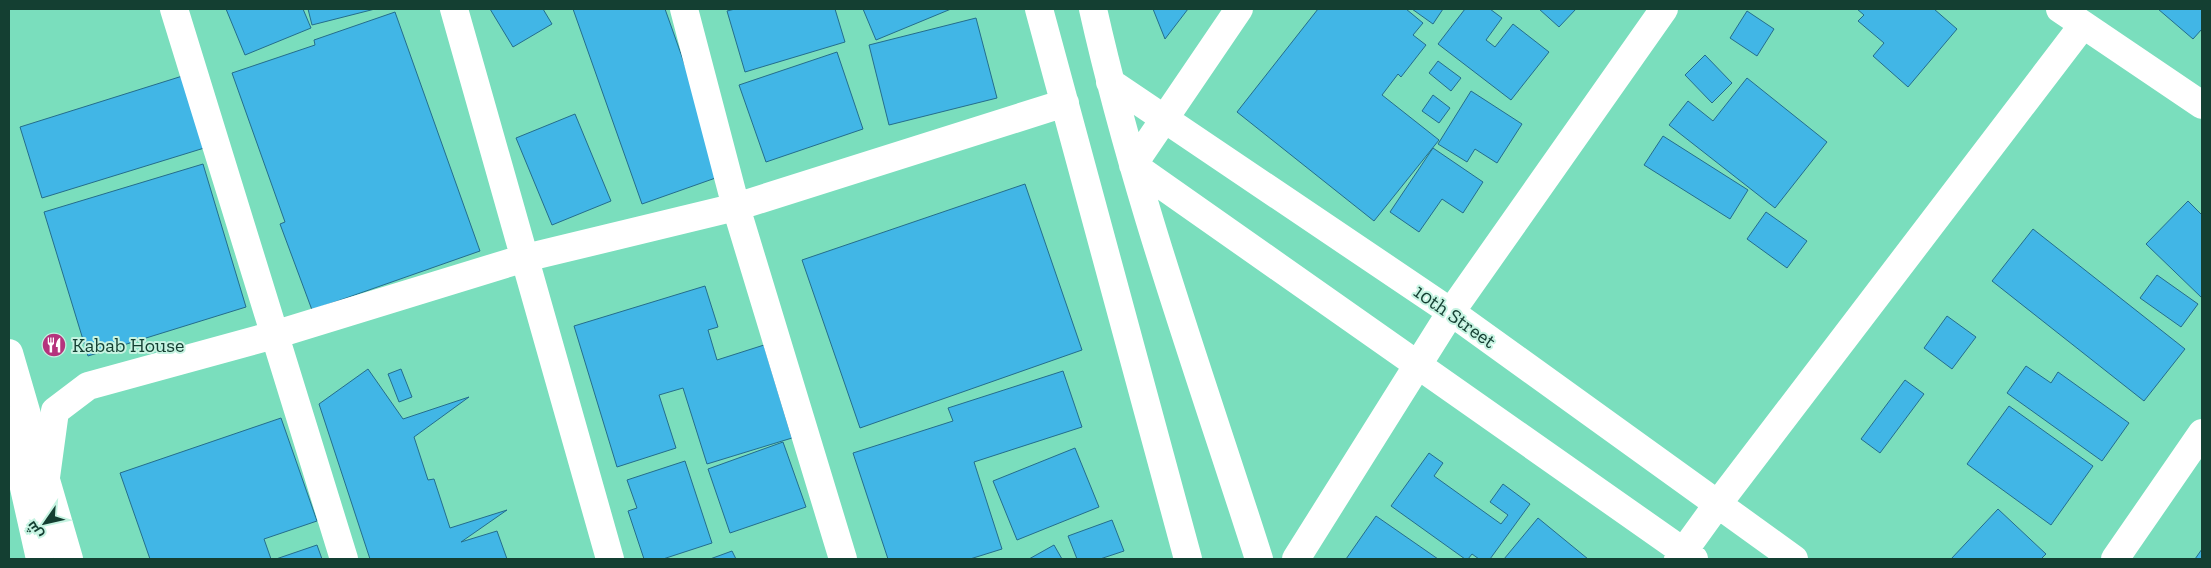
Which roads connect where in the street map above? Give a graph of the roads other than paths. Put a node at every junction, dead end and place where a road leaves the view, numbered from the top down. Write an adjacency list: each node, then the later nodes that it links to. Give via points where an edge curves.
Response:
1 (174, 9): 18 (street)
2 (454, 9): 16 (street)
3 (684, 9): 15 (street)
4 (1039, 9): 11 (street)
5 (1093, 9): 10 (street)
6 (1239, 9): 13 (street)
7 (1664, 9): 17 (street)
8 (2060, 9): 9 (street)
9 (2083, 25): 12 (street); 24 (street)
10 (1110, 82): 13 (street, 10th Street); 14 (street)
11 (1065, 103): 15 (street); 31 (street)
12 (2202, 105)
13 (1163, 120): 14 (street); 17 (street, 10th Street)
14 (1133, 165): 20 (street); 32 (street)
15 (736, 206): 16 (street); 30 (street)
16 (525, 258): 18 (street); 29 (street)
17 (1451, 312): 20 (street); 24 (street, 10th Street)
18 (274, 335): 23 (street, via 88,386 54,411); 28 (street)
19 (9, 353): 23 (street)
20 (1417, 365): 25 (street); 33 (street)
21 (9, 421): 26 (street)
22 (2202, 433): 35 (street)
23 (46, 478): 27 (street)
24 (1717, 505): 25 (street); 34 (street, 10th Street)
25 (1685, 557)
26 (40, 559)
27 (69, 559)
28 (344, 559)
29 (610, 559)
30 (843, 559)
31 (1188, 559)
32 (1259, 559)
33 (1296, 559)
34 (1794, 559)
35 (2115, 559)

